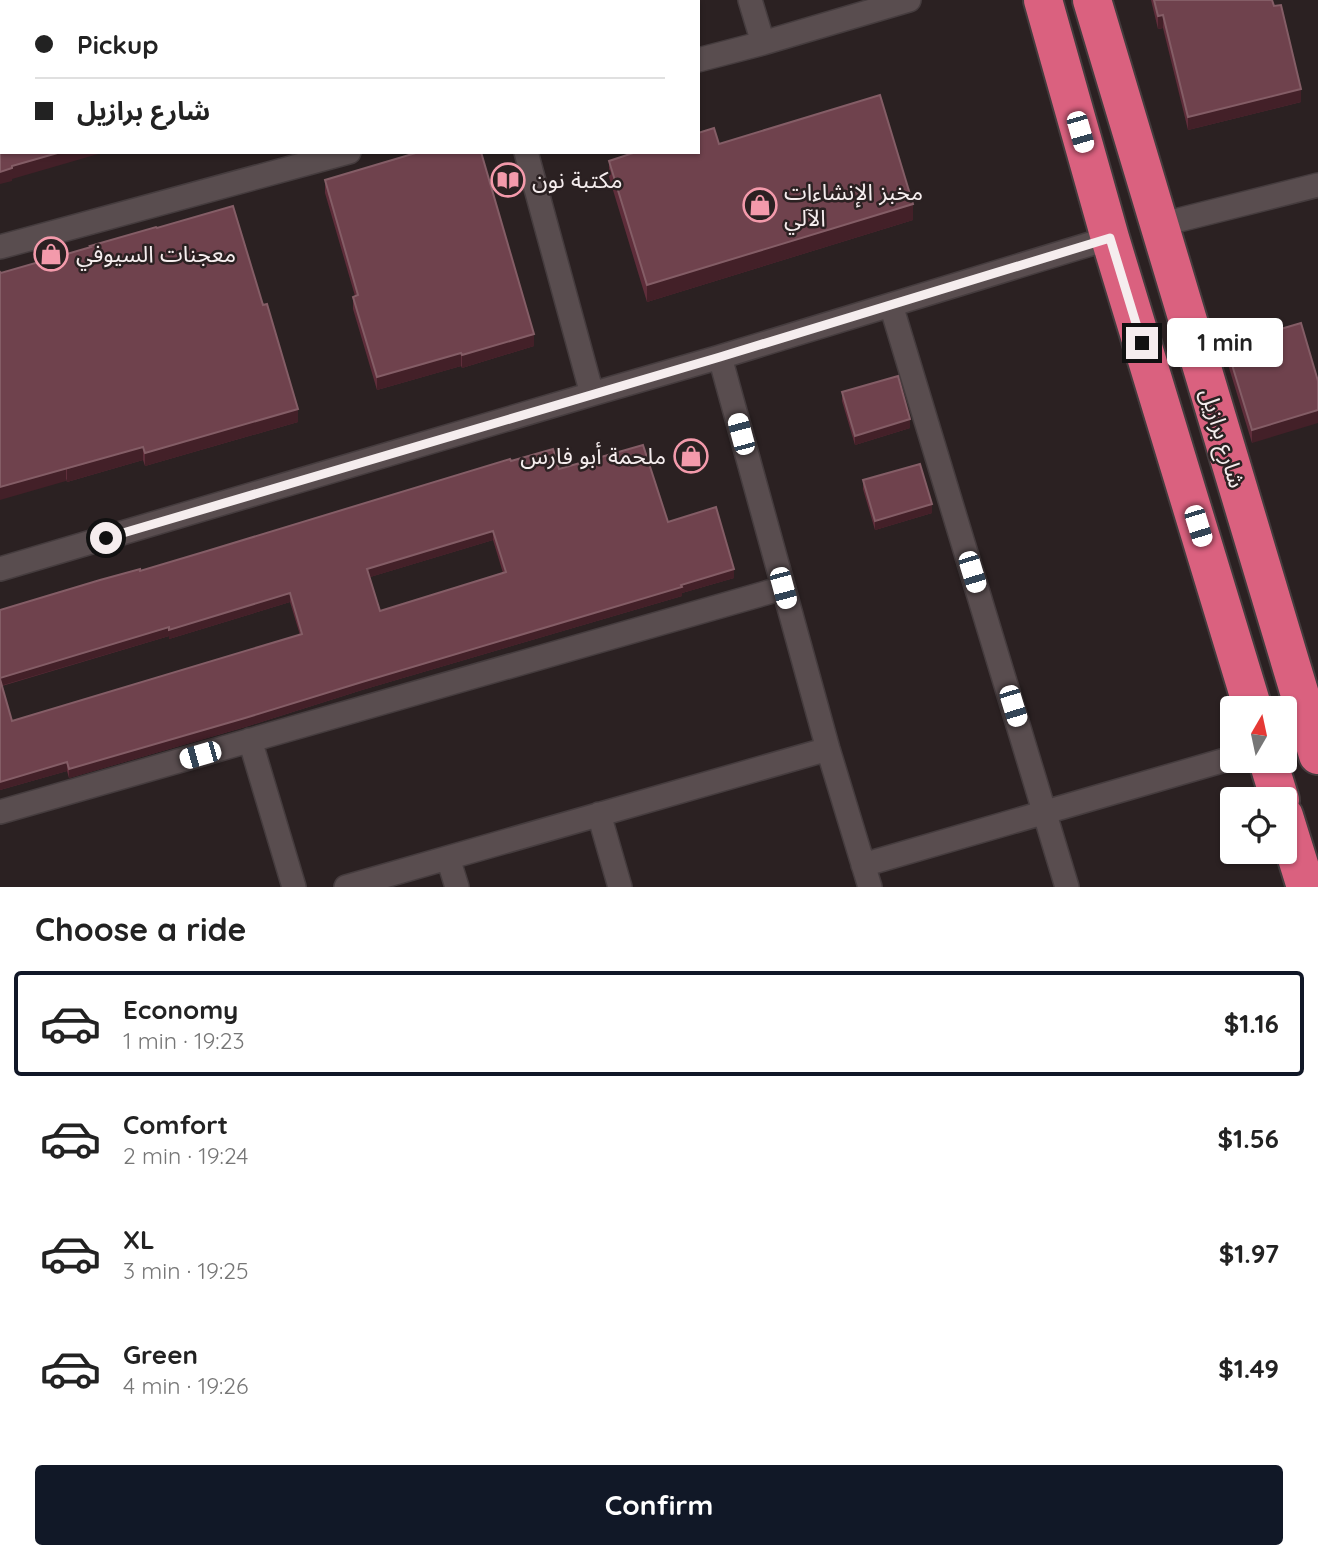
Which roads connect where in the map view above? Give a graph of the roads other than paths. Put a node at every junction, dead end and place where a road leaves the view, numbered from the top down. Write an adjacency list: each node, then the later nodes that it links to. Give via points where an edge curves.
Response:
1 (750, 0): 5 (street)
2 (909, 0): 5 (street)
3 (1043, 0): 11 (highway)
4 (1092, 0): 10 (highway, شارع برازيل)
5 (763, 43): 6 (street)
6 (700, 59)
7 (342, 154): 12 (street)
8 (527, 154): 15 (street)
9 (1318, 185): 10 (street)
10 (1159, 225): 19 (highway, شارع برازيل)
11 (1110, 238): 13 (street); 18 (highway)
12 (0, 247)
13 (891, 305): 14 (street); 25 (street)
14 (720, 357): 15 (street); 17 (street)
15 (592, 394): 16 (street)
16 (0, 569)
17 (783, 588): 20 (street); 21 (street)
18 (1249, 696)
19 (1312, 715): 22 (highway, شارع برازيل)
20 (250, 740): 24 (street); 30 (street)
21 (828, 749): 26 (street); 29 (street)
22 (1318, 755)
23 (1220, 761): 25 (street)
24 (0, 812)
25 (1046, 812): 29 (street); 34 (street)
26 (599, 814): 27 (street); 33 (street)
27 (448, 858): 31 (street); 32 (street)
28 (1297, 858): 35 (highway)
29 (866, 876)
30 (294, 887)
31 (346, 887)
32 (457, 887)
33 (620, 887)
34 (1067, 887)
35 (1306, 887)

